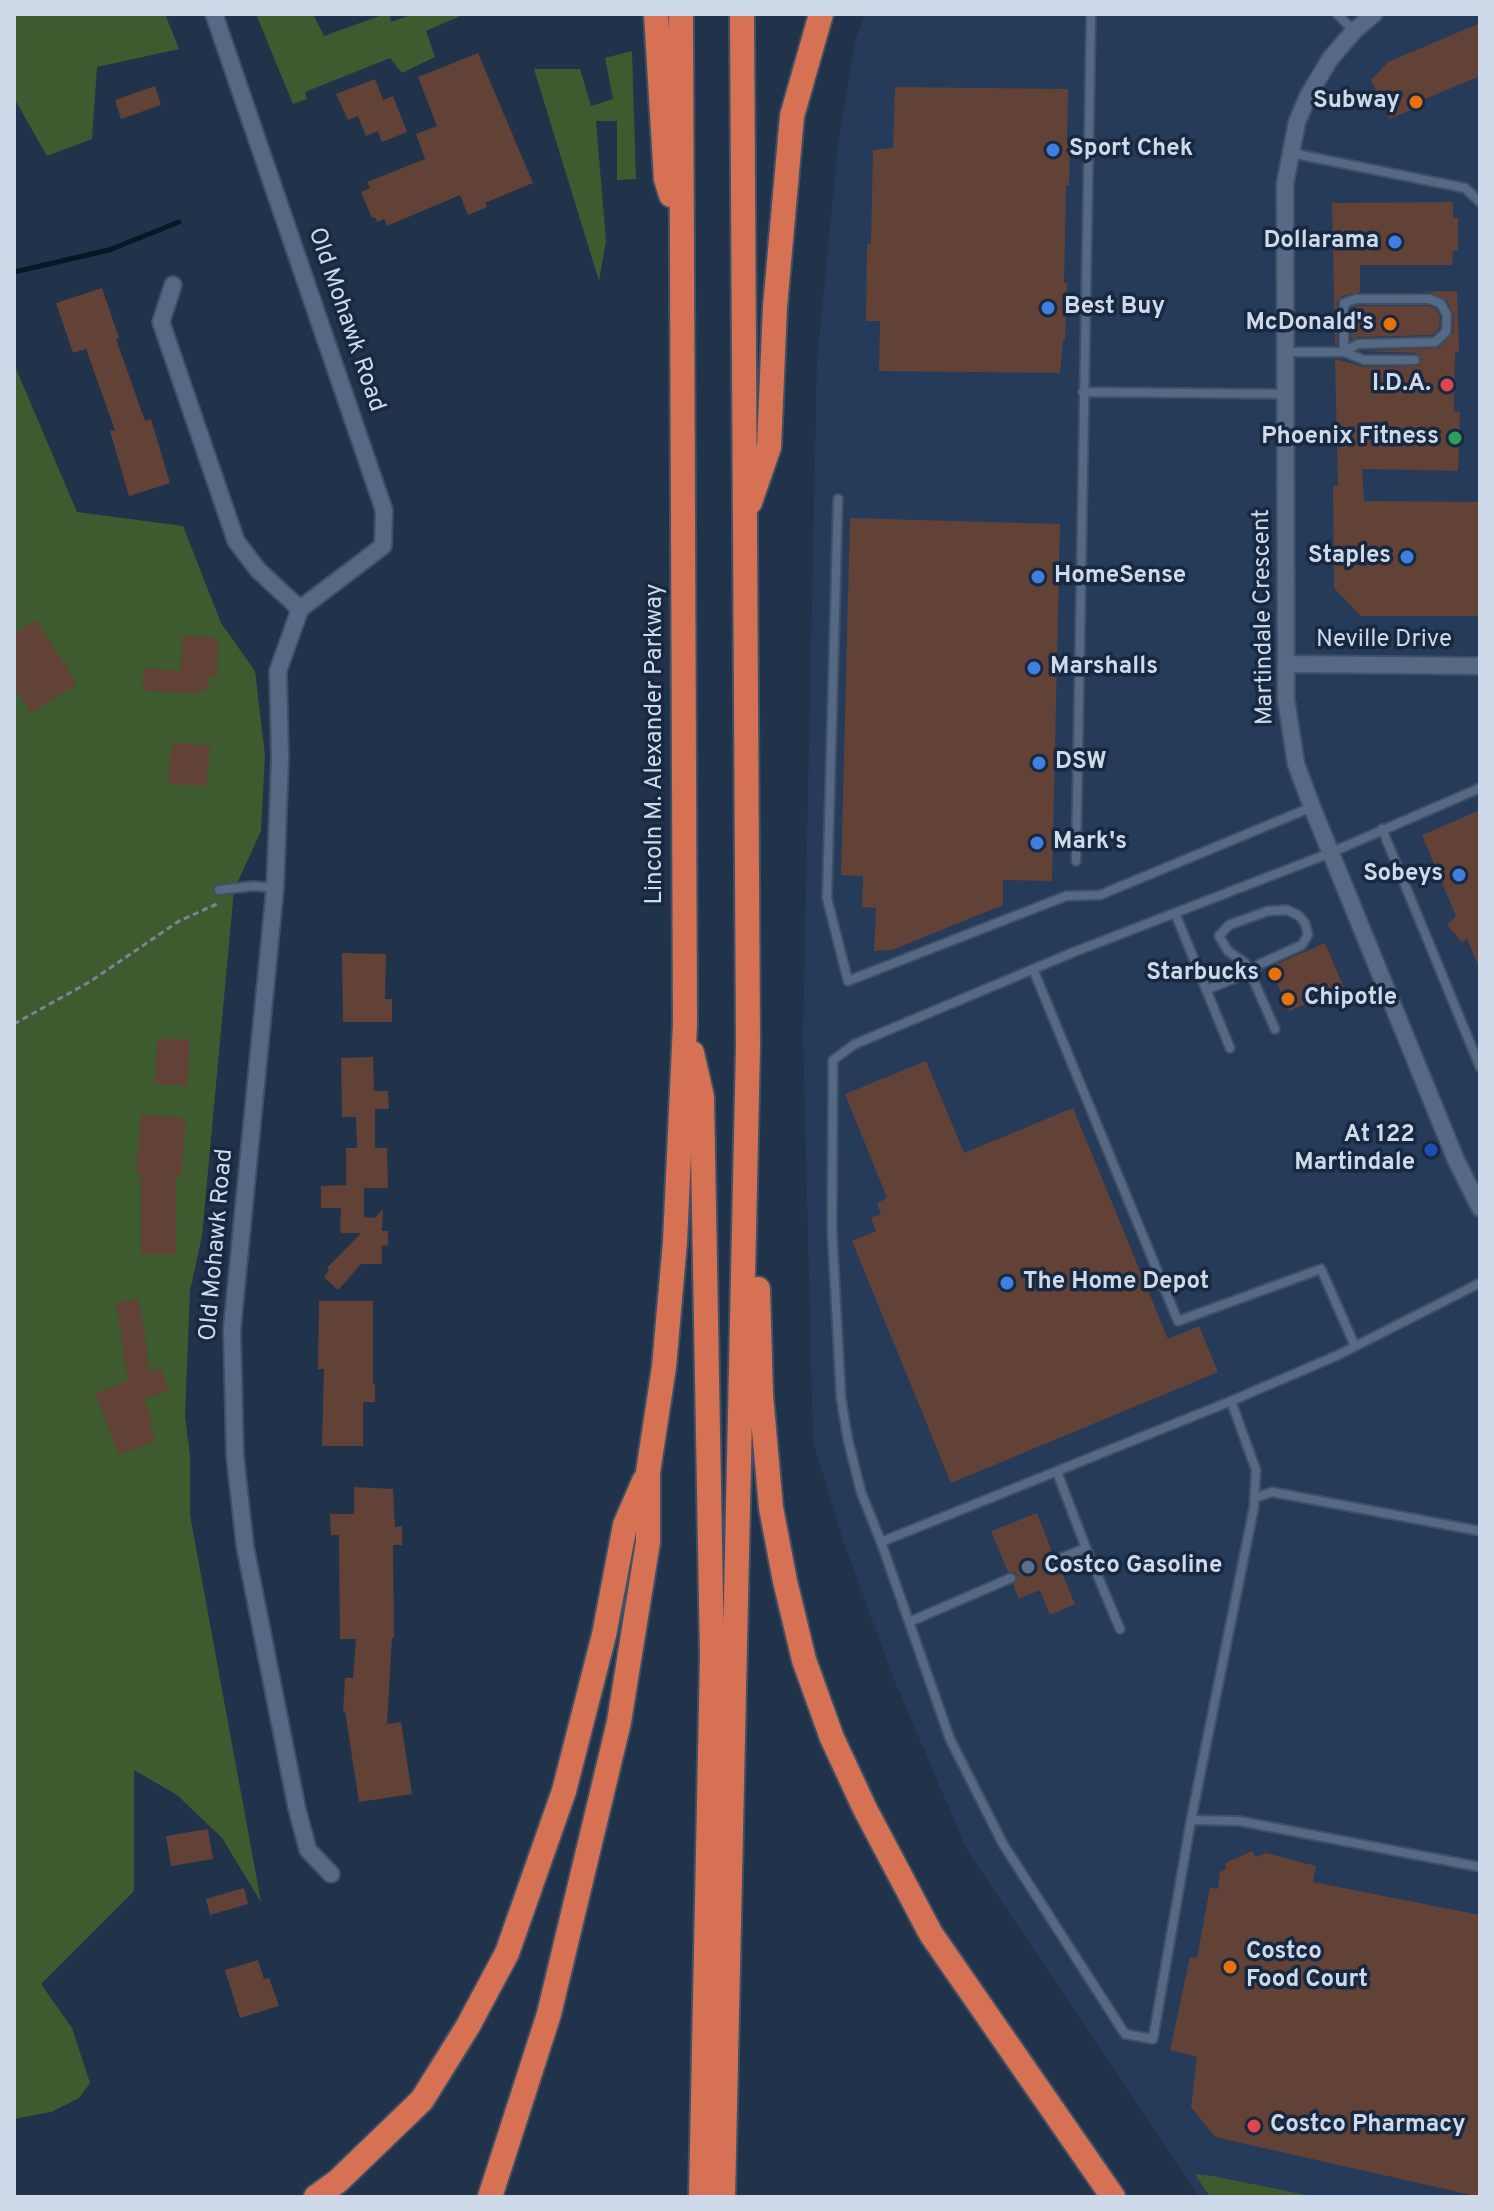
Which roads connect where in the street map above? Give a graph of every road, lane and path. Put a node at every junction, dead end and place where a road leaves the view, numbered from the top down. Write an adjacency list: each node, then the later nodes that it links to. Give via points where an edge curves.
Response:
1 (214, 14): 21 (street, Old Mohawk Road, via 384,510 383,546)
2 (656, 14): 12 (highway, via 666,179)
3 (681, 14): 12 (highway, Lincoln M. Alexander Parkway)
4 (742, 14): 20 (highway)
5 (821, 14): 20 (highway, via 792,116 769,447)
6 (1091, 14): 17 (lane)
7 (1337, 14): 9 (lane)
8 (1374, 14): 9 (street, Martindale Crescent)
9 (1354, 31): 10 (street, Martindale Crescent, via 1308,96)
10 (1290, 153): 11 (lane, via 1465,188); 14 (street, Martindale Crescent, via 1285,184)
11 (1480, 202)
12 (681, 228): 36 (highway, Lincoln M. Alexander Parkway)
13 (173, 285): 21 (street, via 161,322 236,541)
14 (1286, 352): 15 (lane); 18 (street, Martindale Crescent)
15 (1344, 352): 15 (lane, via 1358,344 1435,342 1446,332 1447,315 1430,299 1344,303); 16 (lane, via 1364,360)
16 (1415, 360)
17 (1083, 392): 18 (lane); 28 (lane)
18 (1286, 394): 22 (street, Martindale Crescent)
19 (838, 499): 25 (lane, via 827,898 848,981 1066,896 1100,895)
20 (745, 516): 38 (highway)
21 (300, 609): 29 (street, Old Mohawk Road, via 278,671)
22 (1287, 664): 23 (street, Neville Drive); 25 (street, Martindale Crescent, via 1294,752)
23 (1480, 666)
24 (1480, 788): 26 (lane)
25 (1312, 807): 27 (street, Martindale Crescent)
26 (1382, 829): 27 (lane); 40 (lane)
27 (1330, 853): 31 (lane); 41 (street, Martindale Crescent)
28 (1076, 861)
29 (275, 888): 30 (lane); 57 (street, Old Mohawk Road, via 232,1329 235,1456 245,1546 297,1809 308,1850)
30 (219, 890): 35 (path, via 217,904 179,921 91,981)
31 (1175, 913): 32 (lane); 34 (lane)
32 (1033, 969): 43 (lane, via 1178,1321 1321,1269); 49 (lane, via 855,1044 833,1060 832,1231 841,1398 861,1492)
33 (1250, 972): 33 (lane, via 1307,941 1305,923 1279,909 1229,925 1219,936); 34 (lane); 37 (lane)
34 (1206, 990): 39 (lane)
35 (14, 1024)
36 (685, 1024): 45 (highway, Lincoln M. Alexander Parkway, via 675,1242); 60 (highway, via 702,1097 712,1641)
37 (1275, 1029)
38 (748, 1046): 61 (highway); 62 (highway, via 761,1395 771,1508 804,1660 832,1738 931,1934)
39 (1230, 1048)
40 (1480, 1067)
41 (1480, 1208)
42 (1480, 1283): 43 (lane)
43 (1355, 1346): 44 (lane)
44 (1231, 1401): 46 (lane); 47 (lane, via 1256,1470)
45 (648, 1472): 58 (highway, via 625,1525 604,1635 564,1791 507,1953 422,2100); 59 (highway, via 648,1542 619,1722 549,2014)
46 (1057, 1472): 49 (lane); 50 (lane)
47 (1255, 1498): 48 (lane, via 1272,1492); 55 (lane)
48 (1480, 1531)
49 (881, 1542): 53 (lane)
50 (1086, 1548): 51 (lane); 54 (lane)
51 (1056, 1560)
52 (1011, 1578): 53 (lane)
53 (909, 1622): 55 (lane, via 950,1739 1003,1844 1125,2034 1153,2039)
54 (1120, 1629)
55 (1191, 1820): 56 (lane, via 1239,1821)
56 (1480, 1867)
57 (331, 1874)
58 (316, 2197)
59 (490, 2197)
60 (701, 2197)
61 (723, 2197)
62 (1113, 2197)

